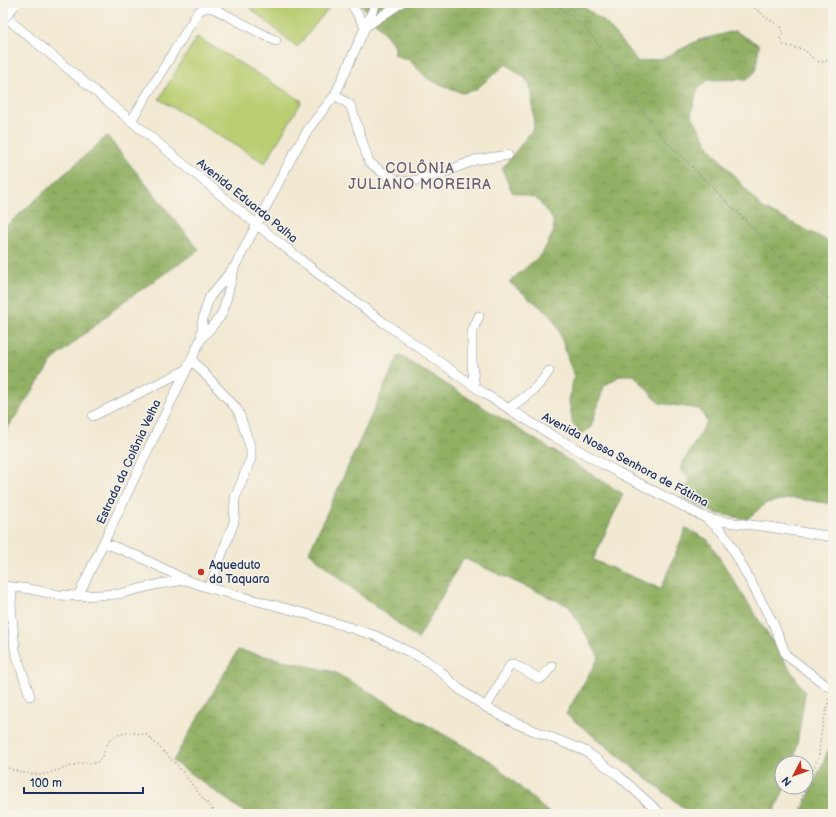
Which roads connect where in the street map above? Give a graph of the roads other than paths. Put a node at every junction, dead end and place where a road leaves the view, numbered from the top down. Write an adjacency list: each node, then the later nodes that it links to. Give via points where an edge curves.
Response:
1 (351, 3): 6 (street)
2 (376, 3): 6 (street, Estrada da Colônia Velha)
3 (401, 3): 6 (street)
4 (7, 4): 5 (highway, bridge)
5 (3, 16): 9 (street, Avenida Eduardo Palha)
6 (366, 26): 8 (street, Estrada da Colônia Velha)
7 (276, 41): 9 (street, via 213,8 204,8 198,12)
8 (335, 95): 10 (street, via 350,106 369,162 396,180 418,180 475,160); 11 (street, Estrada da Colônia Velha, via 309,128)
9 (131, 121): 11 (street, Avenida Eduardo Palha)
10 (508, 155)
11 (256, 224): 12 (street, Estrada da Colônia Velha); 18 (street, Avenida Eduardo Palha, via 320,275)
12 (235, 266): 14 (street, Estrada da Colônia Velha, via 220,317); 14 (street, Estrada da Colônia Velha, via 209,298 203,318)
13 (479, 316): 18 (street, via 472,332)
14 (202, 339): 15 (street, Estrada da Colônia Velha)
15 (192, 360): 16 (street, Estrada da Colônia Velha); 27 (street, via 236,408 252,454 235,498 234,522)
16 (186, 370): 21 (street); 24 (street, Estrada da Colônia Velha)
17 (549, 371): 20 (street, via 529,395)
18 (475, 387): 19 (street, Avenida Eduardo Palha)
19 (485, 394): 20 (street, Avenida Nossa Senhora de Fátima)
20 (509, 408): 22 (street, Avenida Nossa Senhora de Fátima, via 619,473)
21 (93, 416)
22 (704, 517): 23 (street, Avenida Nossa Senhora de Fátima); 30 (street, via 728,540 773,623 786,655 827,686)
23 (833, 537)
24 (105, 543): 25 (street); 28 (street, Estrada da Colônia Velha)
25 (186, 580): 27 (street); 28 (street, via 119,594)
26 (7, 586): 28 (street); 31 (street, via 15,650)
27 (205, 587): 32 (street, via 307,614 376,636 424,659 459,689)
28 (78, 596)
29 (552, 666): 32 (street, via 540,679 511,664)
30 (832, 687)
31 (30, 696)
32 (486, 707): 33 (street, via 515,723 585,751 618,775)
33 (661, 814)

